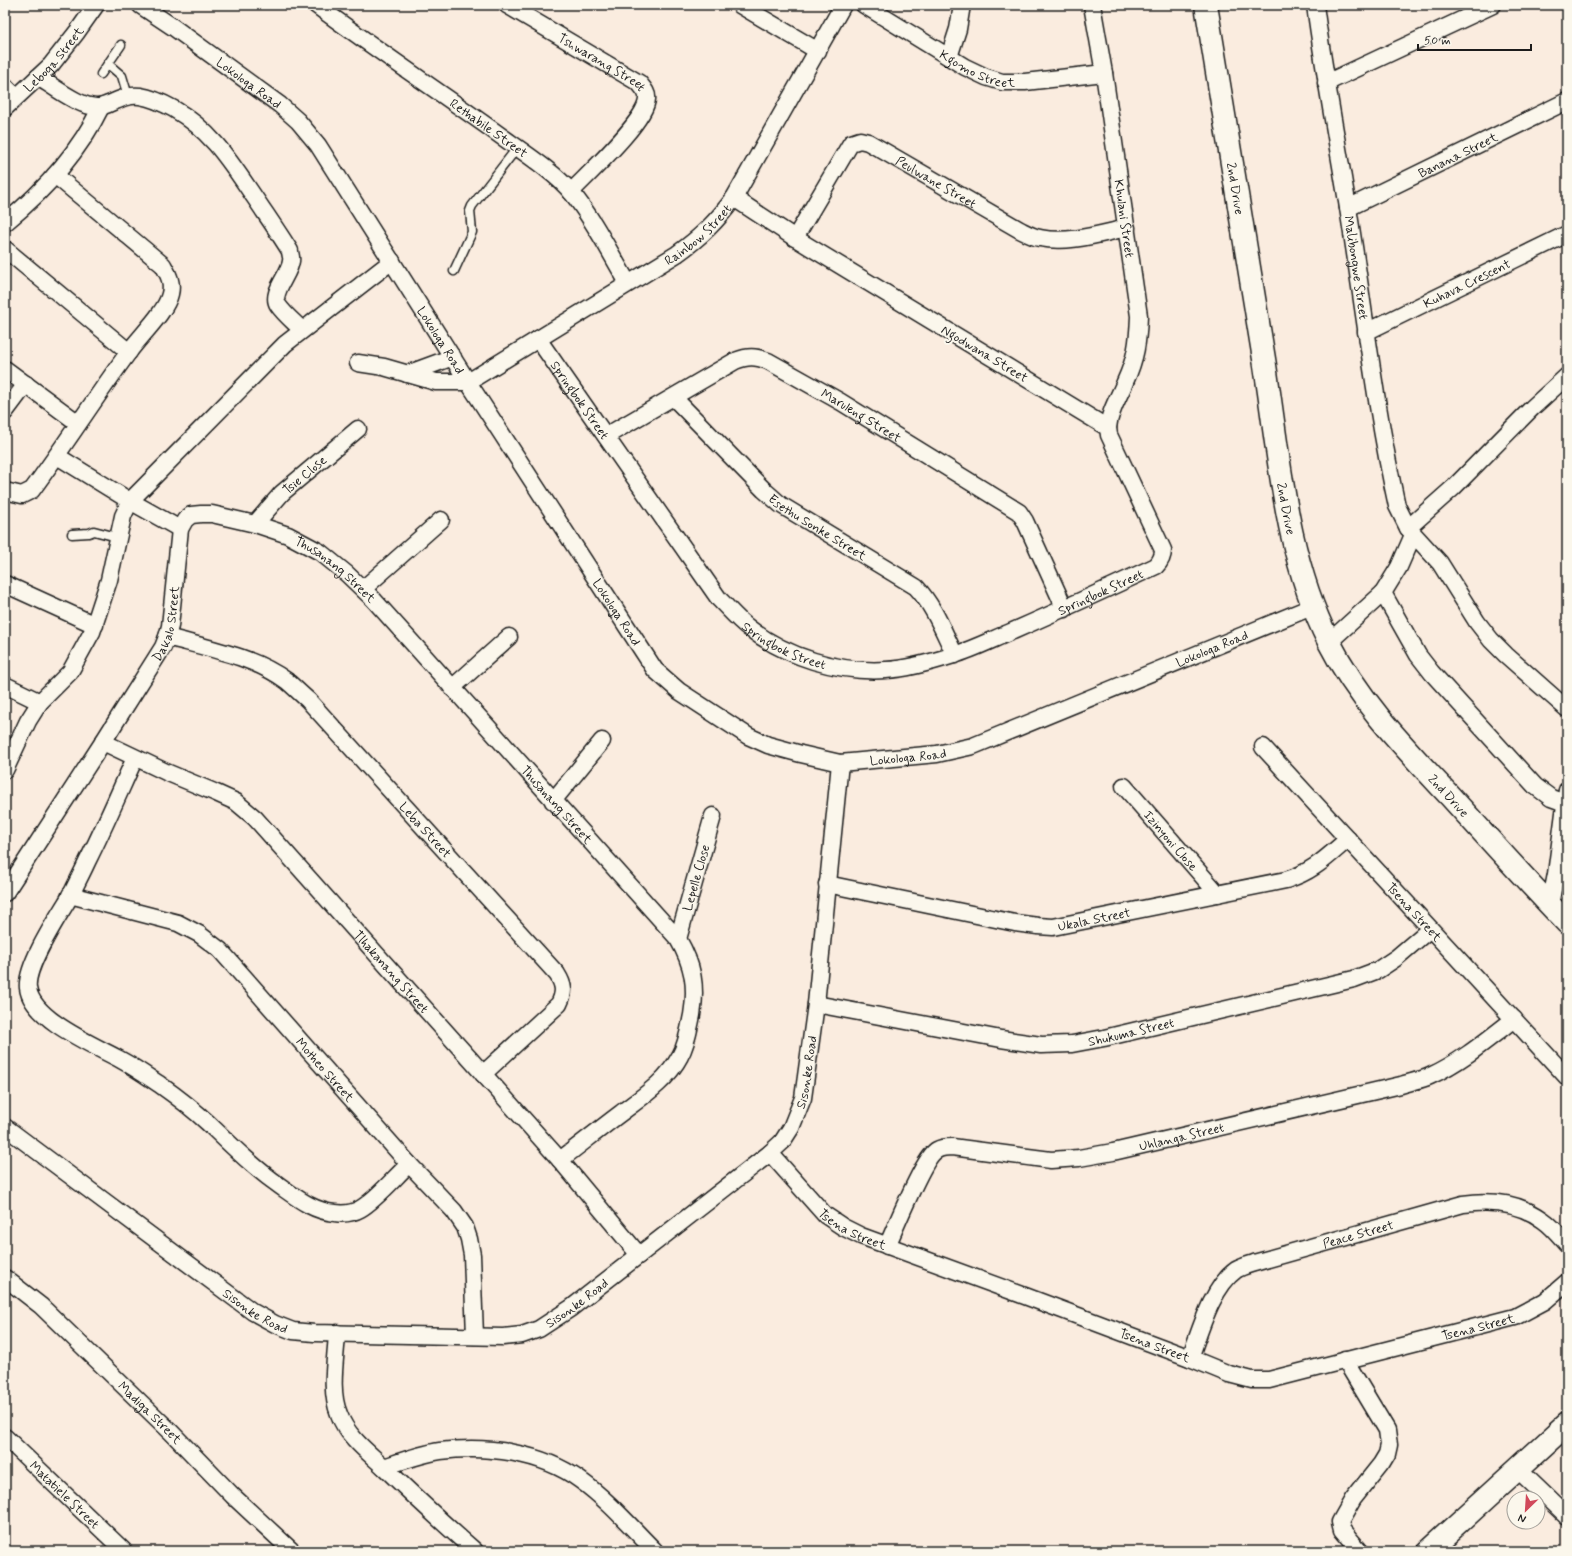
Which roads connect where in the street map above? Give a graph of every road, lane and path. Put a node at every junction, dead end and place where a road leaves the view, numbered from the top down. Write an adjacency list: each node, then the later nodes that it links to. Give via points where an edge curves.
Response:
1 (96, 5): 19 (street, Leboga Street, via 51,65)
2 (140, 5): 36 (street, Lokologa Road, via 274,100 298,121 318,145)
3 (316, 5): 26 (street, Rethabile Street)
4 (507, 5): 28 (street, Tshwarang Street, via 639,83 648,98 646,107 631,130)
5 (740, 5): 14 (street)
6 (843, 5): 14 (street, Rainbow Street)
7 (864, 5): 15 (street, Kgomo Street)
8 (962, 5): 15 (street)
9 (1092, 5): 17 (street, Khulani Street)
10 (1206, 5): 68 (street, 2nd Drive, via 1288,513 1298,560)
11 (1314, 5): 20 (street, Malibongwe Street)
12 (1492, 5): 20 (street)
13 (121, 45): 16 (lane)
14 (818, 51): 29 (street, Rainbow Street)
15 (949, 57): 17 (street, Kgomo Street, via 964,67 1002,82 1025,82)
16 (108, 64): 18 (lane); 22 (lane, via 122,76)
17 (1104, 73): 32 (street, Khulani Street)
18 (101, 74)
19 (38, 77): 24 (street, Leboga Street); 25 (street, via 84,105)
20 (1326, 83): 30 (street, Malibongwe Street)
21 (5, 86): 24 (street)
22 (128, 96): 25 (street); 39 (street, via 161,102 182,114 201,128 228,157 290,251 290,268 276,293 276,301)
23 (1567, 101): 30 (street, Banana Street)
24 (11, 103)
25 (101, 107): 27 (street, via 86,136)
26 (517, 148): 28 (street, Rethabile Street); 37 (lane, via 472,206 472,232)
27 (55, 175): 31 (street); 42 (street, via 163,265 169,275 170,294 165,306)
28 (572, 192): 38 (street, Rethabile Street)
29 (734, 198): 34 (street, Ngodwana Street); 38 (street, Rainbow Street, via 700,238)
30 (1348, 208): 40 (street, Malibongwe Street)
31 (5, 223)
32 (1127, 228): 34 (street, Peulwane Street, via 1072,239 1039,238 1020,230 868,142 860,140 851,143); 53 (street, Khulani Street, via 1138,316 1138,340 1133,361 1112,411)
33 (1567, 234): 40 (street, Kuhava Crescent)
34 (795, 238): 53 (street, Ngodwana Street)
35 (5, 249): 42 (street)
36 (392, 261): 39 (street); 43 (street, Lokologa Road)
37 (454, 272)
38 (628, 283): 41 (street, Rainbow Street)
39 (302, 330): 58 (street, via 285,344)
40 (1366, 332): 62 (street, Malibongwe Street, via 1395,498)
41 (538, 339): 48 (street, Rainbow Street); 55 (street, Springbok Street)
42 (129, 352): 52 (street)
43 (453, 357): 46 (street); 48 (street, Lokologa Road)
44 (358, 363): 46 (street)
45 (5, 370): 49 (street)
46 (407, 374): 48 (street, via 436,382)
47 (1567, 376): 62 (street)
48 (468, 382): 83 (street, Lokologa Road, via 655,670 679,691 748,736 768,745)
49 (26, 384): 51 (street); 52 (street)
50 (674, 398): 55 (street, Maruleng Street); 69 (street, Maruleng Street, via 746,357 756,356 768,361 841,402 1019,512); 74 (street, Esethu Sonke Street, via 781,505 916,587 934,612)
51 (5, 412)
52 (78, 423): 56 (street)
53 (1108, 428): 69 (street, Springbok Street, via 1109,436 1163,550 1163,556 1156,566)
54 (358, 430): 60 (street, Tsie Close, via 282,493)
55 (606, 436): 74 (street, Springbok Street, via 719,599 750,629 771,643 796,655 842,668 863,670 911,667)
56 (57, 456): 57 (street, via 32,490 22,495); 58 (street)
57 (5, 491)
58 (130, 501): 61 (street); 64 (street)
59 (441, 520): 66 (street)
60 (255, 524): 61 (street, Thusanang Street, via 212,514 191,515); 66 (street, Thusanang Street, via 288,535 320,552)
61 (180, 530): 71 (street, Dakalo Street)
62 (1411, 531): 67 (street, via 1399,567); 78 (street, Malibongwe Street, via 1440,562 1491,640)
63 (72, 534): 64 (lane, via 94,531)
64 (117, 537): 70 (street, via 109,580)
65 (5, 584): 70 (street)
66 (363, 589): 76 (street, Thusanang Street)
67 (1383, 593): 73 (street); 86 (street, via 1418,655 1432,673 1535,786 1551,798)
68 (1314, 606): 73 (street, 2nd Drive); 83 (street, Lokologa Road, via 972,746 937,754)
69 (1064, 609): 74 (street, Springbok Street)
70 (95, 625): 77 (street, via 70,672)
71 (167, 637): 80 (street, Dakalo Street, via 154,663); 100 (street, Leba Street, via 239,657 287,681 308,700 557,974 564,991 559,1004)
72 (509, 637): 76 (street)
73 (1329, 642): 94 (street, 2nd Drive, via 1356,686 1394,735)
74 (955, 655)
75 (5, 685): 77 (street)
76 (452, 688): 87 (street, Thusanang Street)
77 (40, 702): 84 (street)
78 (1567, 709)
79 (602, 740): 87 (street)
80 (103, 742): 82 (street, Tlhakanang Street); 91 (street, Dakalo Street)
81 (1263, 747): 89 (street, Tsena Street)
82 (135, 758): 93 (street); 100 (street, Tlhakanang Street, via 236,802 255,818)
83 (840, 763): 90 (street, Sisonke Road)
84 (5, 770)
85 (1124, 786): 92 (street, Izinyoni Close)
86 (1566, 797): 94 (street)
87 (553, 801): 97 (street, Thusanang Street)
88 (713, 816): 97 (street, Lepelle Close)
89 (1348, 839): 92 (street, Ukala Street, via 1319,864 1301,875); 96 (street, Tsena Street)
90 (827, 884): 92 (street, Ukala Street, via 1015,923 1053,927); 98 (street, Sisonke Road)
91 (5, 893)
92 (1218, 894)
93 (70, 895): 105 (street, Motheo Street, via 178,923 199,934 220,950); 105 (street, via 45,940 29,978 30,997 47,1018 159,1084 206,1122 256,1169 308,1205 337,1213 350,1213 360,1209)
94 (1550, 905): 95 (street, 2nd Drive)
95 (1567, 924)
96 (1430, 929): 98 (street, Shukuma Street, via 1378,970 1354,979 1072,1044 1041,1045 1014,1041); 99 (street, Tsena Street)
97 (678, 939): 104 (street, Thusanang Street, via 694,975 689,1030 680,1056 667,1075 648,1092)
98 (816, 1004): 103 (street, Sisonke Road, via 803,1098 791,1128 782,1142)
99 (1514, 1019): 101 (street, Tsena Street); 107 (street, Uhlanga Street, via 1471,1052 1429,1077 1113,1152 1051,1160 944,1147 936,1150 925,1165)
100 (483, 1074): 104 (street, Tlhakanang Street)
101 (1567, 1077)
102 (5, 1127): 111 (street, Sisonke Road, via 253,1312 293,1331)
103 (770, 1153): 107 (street, Tsena Street, via 826,1215 843,1227); 108 (street, Sisonke Road)
104 (560, 1160): 108 (street, Tlhakanang Street)
105 (409, 1164): 112 (street, Motheo Street, via 454,1211 470,1239)
106 (1567, 1244): 113 (street, Peace Street, via 1544,1220 1521,1208 1480,1202 1463,1204 1254,1263 1238,1269 1228,1277 1219,1290 1210,1306)
107 (887, 1246): 113 (street, Tsena Street)
108 (639, 1254): 112 (street, Sisonke Road, via 571,1308 539,1329 522,1335 504,1337)
109 (5, 1278): 121 (street, Madiga Street, via 46,1311)
110 (1567, 1282): 114 (street, Tsena Street, via 1545,1300 1515,1316)
111 (337, 1333): 112 (street, Sisonke Road); 117 (street, via 334,1381 339,1414 348,1432)
112 (475, 1336)
113 (1190, 1358): 114 (street, Tsena Street, via 1228,1374 1252,1380 1269,1380)
114 (1345, 1360): 124 (street, via 1387,1430 1389,1444 1381,1464 1353,1499 1340,1522 1342,1530)
115 (1567, 1424): 118 (street)
116 (5, 1437): 120 (street, Matatiele Street)
117 (384, 1467): 122 (street); 123 (street, via 439,1451 463,1449 510,1452 535,1458 579,1480 602,1498)
118 (1517, 1469): 119 (street); 125 (street)
119 (1567, 1517)
120 (124, 1551)
121 (292, 1551)
122 (476, 1551)
123 (655, 1551)
124 (1360, 1551)
125 (1428, 1551)

